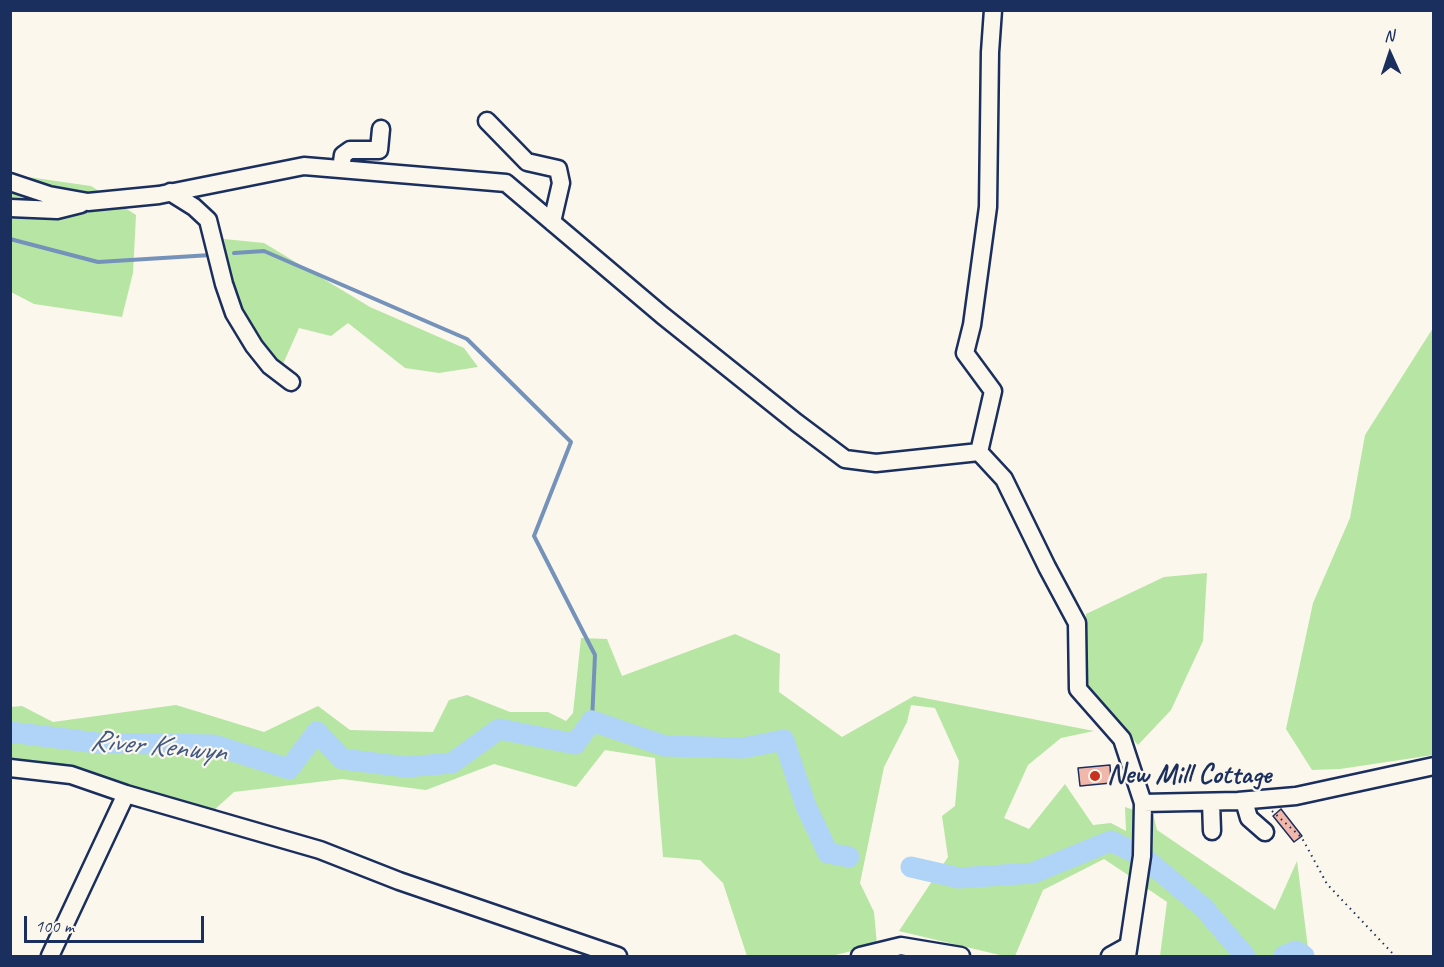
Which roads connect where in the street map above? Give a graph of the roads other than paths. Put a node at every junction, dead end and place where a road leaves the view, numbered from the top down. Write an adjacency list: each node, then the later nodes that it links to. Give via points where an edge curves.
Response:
1 (993, 10): 11 (street, via 988,207 965,353 993,391)
2 (487, 121): 9 (street, via 527,162 558,169 561,183)
3 (381, 129): 4 (street, via 379,150 350,150 343,156)
4 (341, 169): 6 (street, via 304,166); 9 (street, via 506,183)
5 (10, 182): 7 (street)
6 (170, 192): 7 (street); 10 (street, via 208,220 234,313 270,366)
7 (88, 202): 8 (street, via 57,210)
8 (10, 208)
9 (552, 222): 11 (street, via 662,315 845,459 876,463)
10 (291, 382)
11 (979, 452): 17 (street, via 1004,478 1077,623 1078,689 1122,739)
12 (1434, 766): 15 (street, via 1296,796)
13 (10, 768): 14 (street, via 71,775)
14 (126, 794): 21 (street); 22 (street, via 320,850)
15 (1252, 800): 16 (street); 19 (street, via 1249,818)
16 (1211, 802): 17 (street); 18 (street)
17 (1143, 803): 20 (street, via 1142,856)
18 (1212, 831)
19 (1265, 832)
20 (1127, 951): 25 (street)
21 (50, 957)
22 (618, 957)
23 (860, 957): 24 (street, via 901,946)
24 (961, 957)
25 (1110, 957)

